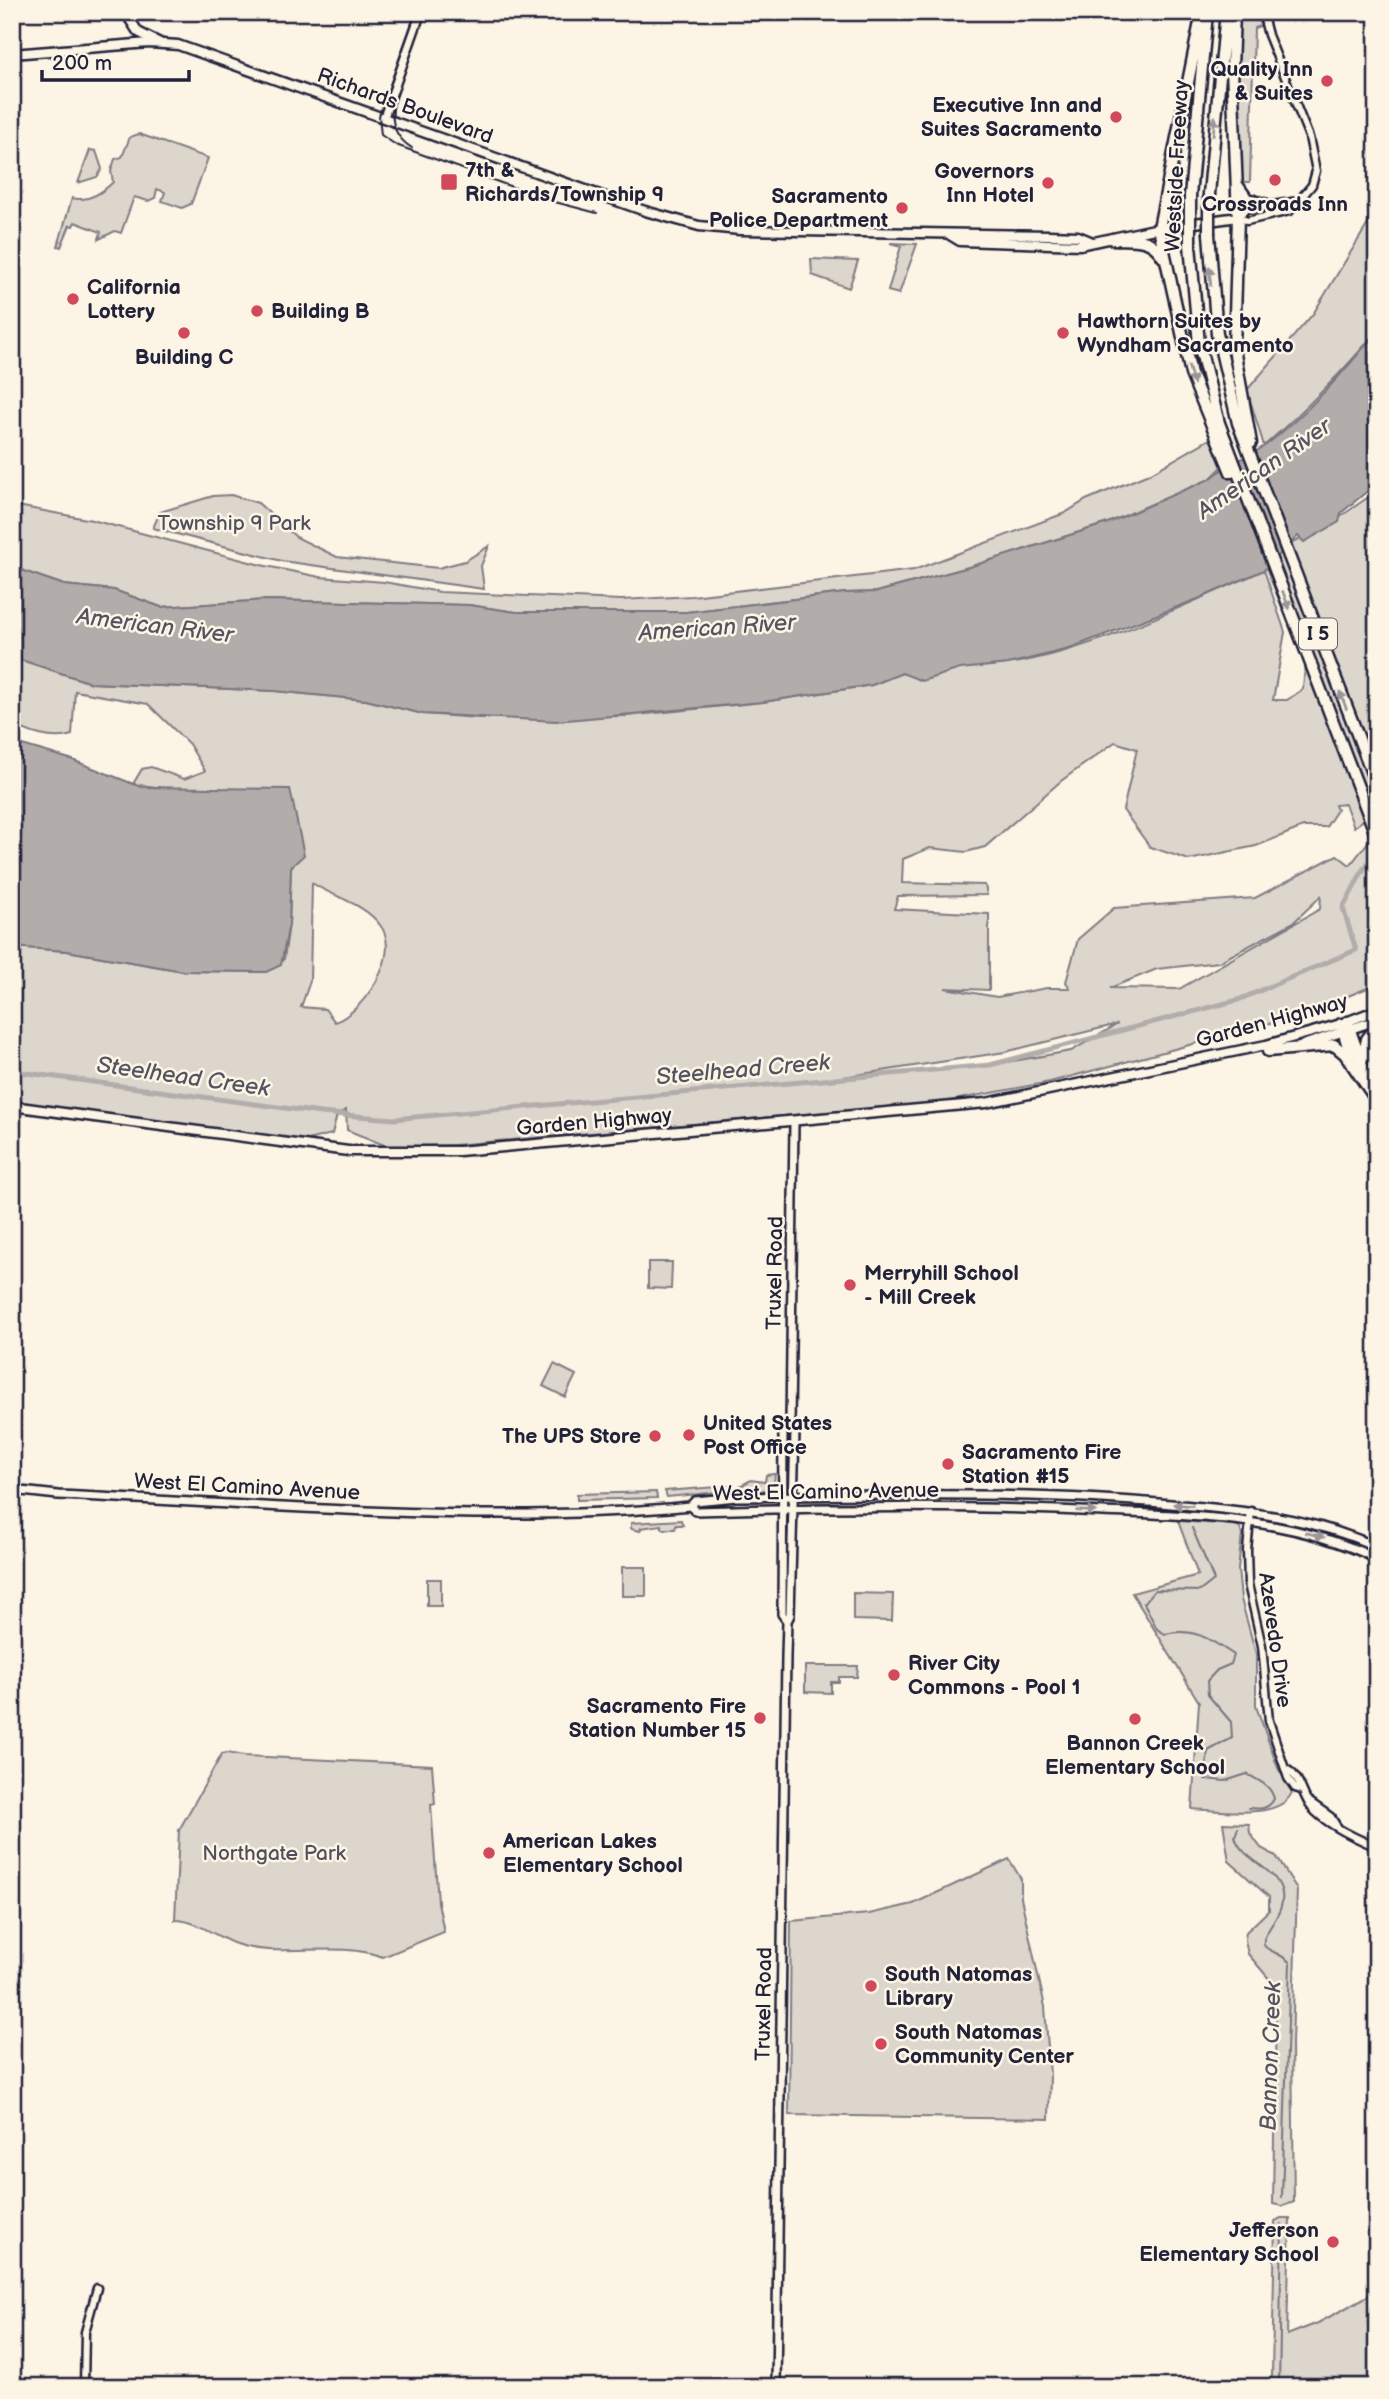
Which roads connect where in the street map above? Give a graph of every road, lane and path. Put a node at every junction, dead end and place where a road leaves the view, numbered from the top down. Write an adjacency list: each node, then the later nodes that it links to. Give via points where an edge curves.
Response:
1 (421, 12): 9 (main road)
2 (1204, 12): 14 (highway); 18 (highway, Westside Freeway / I 5, bridge, via 1190,196 1195,315 1211,397)
3 (1226, 12): 17 (highway, Westside Freeway / I 5, one-way to 3, bridge, via 1229,392 1213,309 1209,194)
4 (1234, 12): 10 (highway)
5 (1262, 12): 11 (street, via 1314,152 1315,178)
6 (130, 18): 7 (main road, via 138,32)
7 (160, 43): 8 (main road, Richards Boulevard); 9 (main road, Richards Boulevard, via 189,48)
8 (12, 54)
9 (384, 117): 15 (main road, Richards Boulevard, via 661,217 699,226 950,235 960,242 1080,245)
10 (1236, 178): 12 (highway, via 1247,199); 13 (highway)
11 (1298, 201): 12 (street, Richards Boulevard); 13 (street, Richards Boulevard, via 1290,211 1279,214 1247,221)
12 (1267, 205): 13 (street, Richards Boulevard, via 1246,209)
13 (1238, 217): 14 (main road, Richards Boulevard); 17 (highway, via 1234,323 1240,396)
14 (1158, 228): 15 (main road, Richards Boulevard); 16 (highway)
15 (1112, 239): 16 (highway, via 1147,241 1156,245)
16 (1165, 260): 18 (highway, one-way to 18, via 1185,354 1207,418)
17 (1259, 481): 19 (highway, Westside Freeway / I 5, one-way to 17)
18 (1262, 536): 20 (highway, Westside Freeway / I 5, one-way to 20)
19 (1377, 786)
20 (1377, 837)
21 (1377, 1010): 24 (main road, Garden Highway)
22 (1377, 1020): 24 (main road, Garden Highway)
23 (1377, 1026): 27 (highway)
24 (1346, 1027): 25 (main road, Garden Highway, via 1307,1044); 26 (main road, Garden Highway); 27 (highway)
25 (1268, 1051): 26 (main road, Garden Highway); 27 (highway, via 1329,1044)
26 (1176, 1064): 31 (main road, Garden Highway, via 986,1103)
27 (1359, 1066): 28 (highway); 29 (highway)
28 (1377, 1087)
29 (1377, 1101)
30 (12, 1106): 31 (main road, Garden Highway, via 392,1153)
31 (794, 1123): 32 (main road, Truxel Road)
32 (790, 1423): 34 (main road, Truxel Road, via 783,1432); 35 (main road, Truxel Road, via 794,1432)
33 (12, 1490): 36 (main road, West El Camino Avenue, via 359,1510 570,1512)
34 (781, 1496): 35 (main road, West El Camino Avenue); 36 (main road, West El Camino Avenue, via 695,1501); 37 (main road, Truxel Road)
35 (793, 1496): 38 (main road, Truxel Road); 39 (main road, West El Camino Avenue, one-way to 35, via 1071,1497)
36 (690, 1506): 37 (main road, West El Camino Avenue, via 695,1511)
37 (781, 1509): 38 (main road, West El Camino Avenue); 43 (main road, Truxel Road, via 782,1614)
38 (793, 1509): 40 (main road, West El Camino Avenue, one-way to 40, via 1028,1508); 43 (main road, Truxel Road)
39 (1251, 1511): 40 (street, Azevedo Drive); 41 (main road, West El Camino Avenue, via 1317,1525)
40 (1250, 1522): 42 (main road, West El Camino Avenue, one-way to 42, via 1325,1538); 44 (street, Azevedo Drive, via 1247,1571 1262,1646 1266,1709 1288,1778 1327,1822)
41 (1377, 1547)
42 (1377, 1559)
43 (788, 1618): 47 (main road, Truxel Road)
44 (1377, 1847)
45 (97, 2288): 46 (street, via 85,2332)
46 (84, 2387)
47 (776, 2387)

